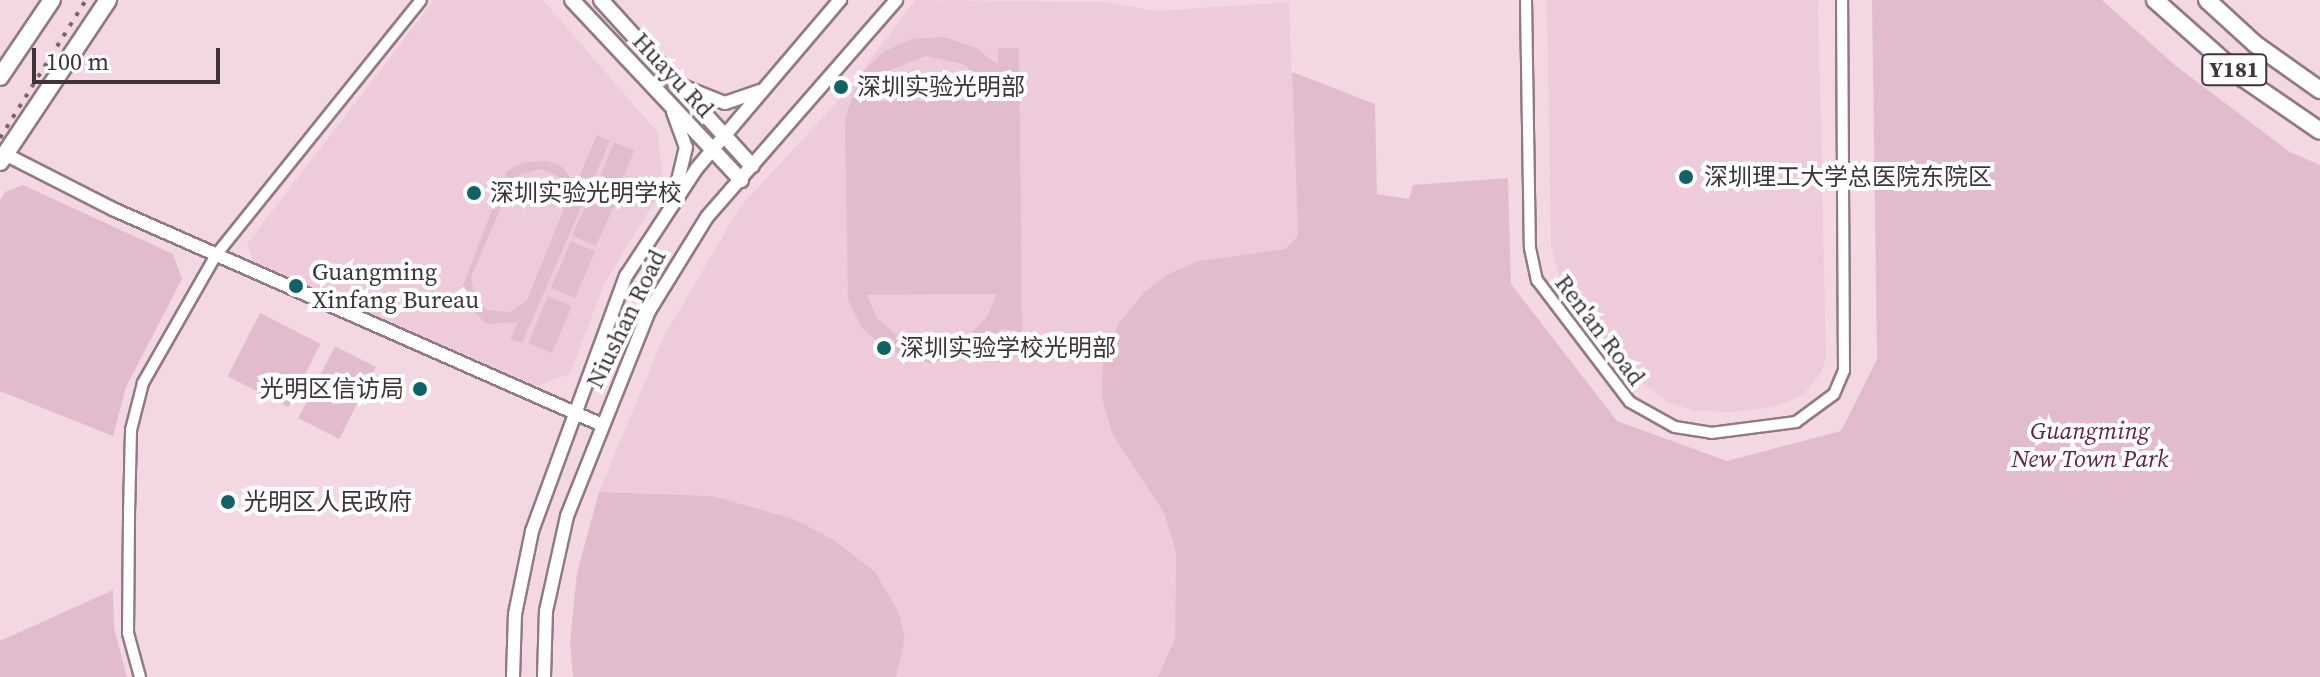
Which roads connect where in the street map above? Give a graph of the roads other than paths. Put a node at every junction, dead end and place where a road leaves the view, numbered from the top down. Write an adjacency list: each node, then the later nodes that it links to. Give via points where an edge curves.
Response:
1 (52, 0): 12 (main road)
2 (108, 0): 20 (main road)
3 (421, 0): 24 (street)
4 (572, 0): 16 (main road, Huayu Rd)
5 (601, 0): 13 (main road, Huayu Rd)
6 (840, 0): 14 (street, Niushan Road)
7 (896, 0): 21 (street, Niushan Road)
8 (1526, 0): 9 (street, Ren'an Road, via 1530,248 1537,280 1630,402 1675,427 1723,433 1779,427 1811,414 1834,394 1844,371)
9 (1842, 0)
10 (2155, 0): 17 (main road, Y181, via 2243,78)
11 (2207, 0): 15 (main road, Y181, via 2255,44)
12 (0, 77)
13 (677, 81): 14 (street, via 699,97 725,103 748,98); 18 (main road, Huayu Rd)
14 (772, 81): 18 (street, Niushan Road)
15 (2320, 90)
16 (662, 96): 19 (main road, Huayu Rd); 23 (street, via 686,147)
17 (2317, 125)
18 (724, 138): 19 (street, Niushan Road); 21 (main road, Huayu Rd)
19 (713, 150): 22 (main road, Huayu Rd); 23 (street, Niushan Road)
20 (2, 158): 24 (street)
21 (752, 166): 22 (street, Niushan Road)
22 (741, 180): 26 (street, Niushan Road, via 673,268)
23 (668, 207): 25 (street, Niushan Road, via 626,276)
24 (216, 255): 25 (street); 27 (street, via 143,383 133,417 128,633)
25 (573, 413): 26 (street); 28 (street, Niushan Road, via 521,571)
26 (600, 424): 29 (street, Niushan Road, via 553,572 542,651)
27 (140, 677)
28 (513, 677)
29 (544, 677)

